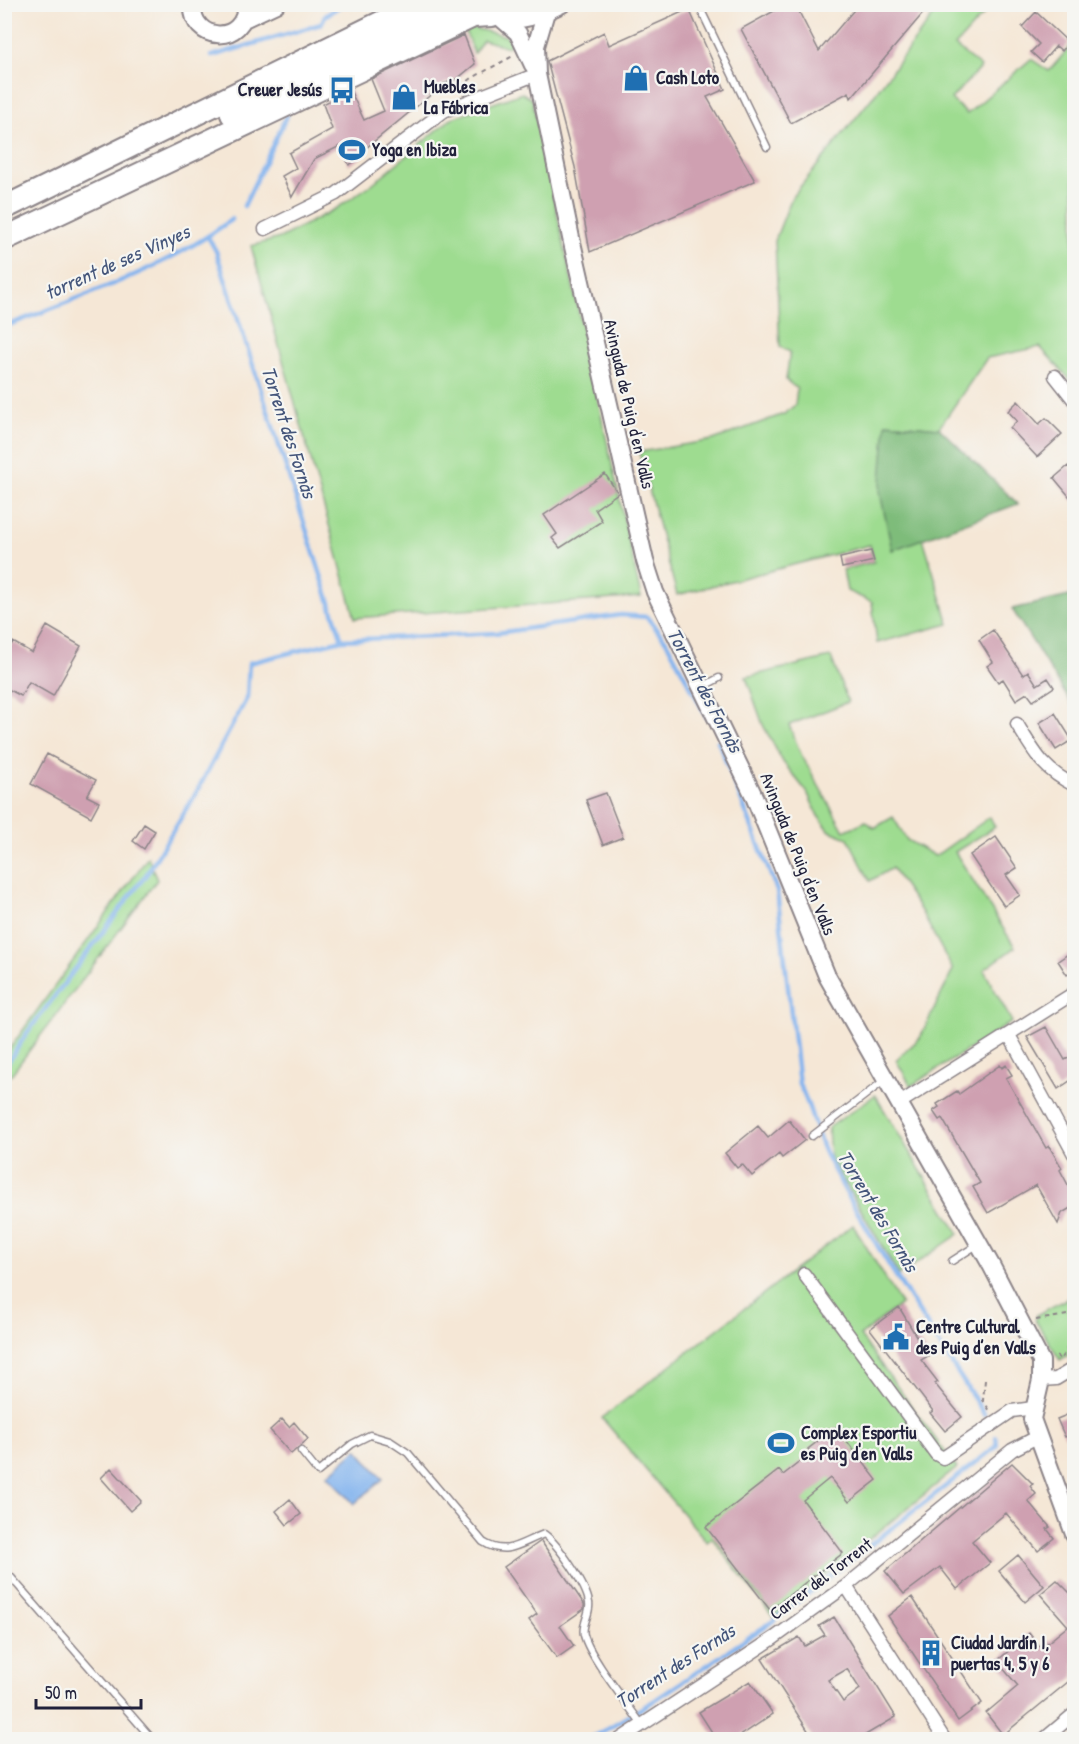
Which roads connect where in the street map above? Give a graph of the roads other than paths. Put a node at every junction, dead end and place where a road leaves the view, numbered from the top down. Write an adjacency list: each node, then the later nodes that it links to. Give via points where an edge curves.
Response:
1 (276, 4): 8 (street)
2 (385, 4): 13 (highway)
3 (419, 4): 14 (highway)
4 (562, 4): 9 (street)
5 (698, 4): 12 (lane)
6 (455, 6): 15 (highway)
7 (191, 8): 8 (street, via 203,29 218,35 233,31)
8 (245, 12)
9 (546, 12): 10 (street, via 528,18); 11 (street, Avinguda de Puig d'en Valls, via 536,46)
10 (492, 13): 11 (street, Avinguda de Puig d'en Valls, via 518,33); 17 (highway, via 473,16)
11 (537, 74): 16 (street, via 444,111 336,194); 21 (street, Avinguda de Puig d'en Valls, via 645,561 662,608)
12 (767, 147)
13 (4, 199)
14 (4, 208)
15 (4, 226)
16 (265, 229)
17 (4, 239)
18 (1055, 376): 19 (street)
19 (1074, 400)
20 (719, 678): 21 (lane)
21 (702, 687): 26 (street, Avinguda de Puig d'en Valls, via 753,794 827,976)
22 (1017, 724): 23 (street, via 1043,766)
23 (1074, 785)
24 (1074, 993): 25 (street)
25 (1009, 1035): 27 (street); 29 (street)
26 (885, 1080): 27 (street, Avinguda de Puig d'en Valls); 28 (lane)
27 (898, 1104): 30 (street, Avinguda de Puig d'en Valls)
28 (812, 1136)
29 (1074, 1154)
30 (979, 1244): 31 (lane); 34 (street, Avinguda de Puig d'en Valls, via 1041,1361)
31 (952, 1261)
32 (804, 1274): 35 (street, via 936,1454 943,1458 1012,1411)
33 (1074, 1368): 34 (street, via 1056,1378)
34 (1041, 1380): 35 (street, Avinguda de Puig d'en Valls)
35 (1033, 1408): 36 (street)
36 (1037, 1437): 38 (street); 40 (street, Carrer del Torrent, via 1012,1450)
37 (301, 1452): 42 (lane, via 318,1472 352,1444 370,1435 390,1441 408,1453 495,1549 511,1548 544,1534 553,1541 590,1605 583,1633 591,1650)
38 (1074, 1534)
39 (9, 1575): 43 (lane)
40 (846, 1586): 42 (street, Carrer del Torrent, via 774,1638); 45 (street)
41 (1074, 1714): 46 (street)
42 (640, 1723): 44 (street, Carrer del Torrent)
43 (153, 1740)
44 (619, 1740)
45 (945, 1740)
46 (1043, 1740)

